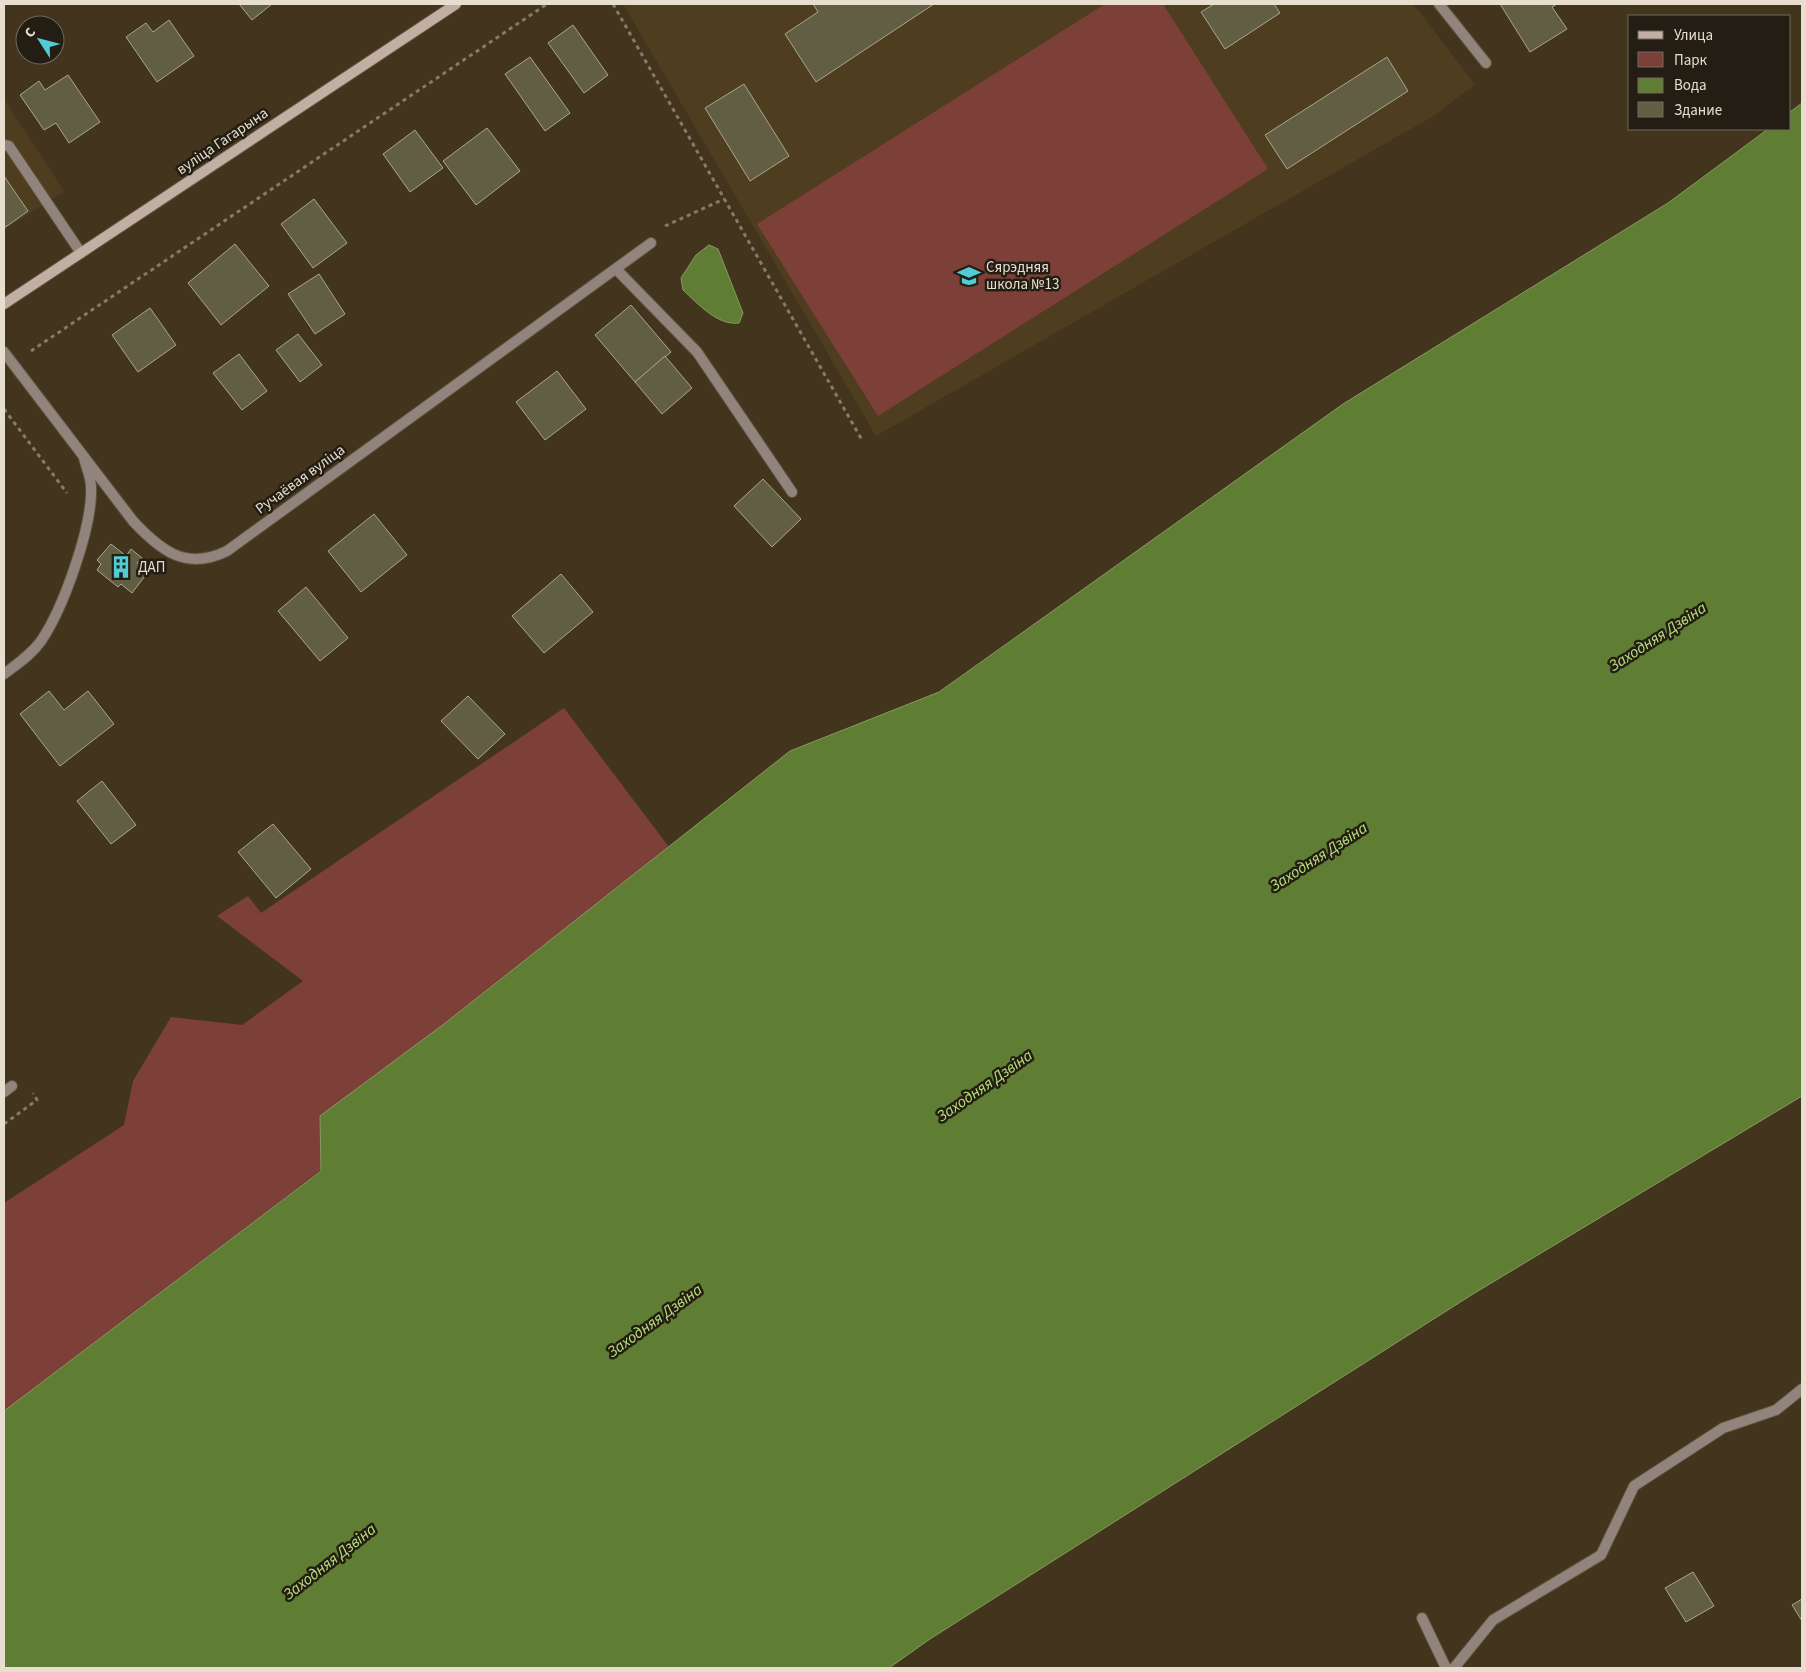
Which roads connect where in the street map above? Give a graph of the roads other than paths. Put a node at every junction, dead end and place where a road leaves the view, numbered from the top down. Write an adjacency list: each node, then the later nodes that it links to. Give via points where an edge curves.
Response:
1 (456, 4): 6 (main road, вуліца Гагарына)
2 (1439, 4): 3 (street)
3 (1486, 63)
4 (4, 145): 6 (street, via 9,146)
5 (651, 243): 7 (street, Ручаёвая вуліца)
6 (80, 253): 8 (main road, вуліца Гагарына)
7 (616, 269): 10 (street, Ручаёвая вуліца, via 227,551 214,557 187,559 161,548 133,522); 11 (street, via 697,352)
8 (4, 304)
9 (4, 352): 10 (street, Ручаёвая вуліца)
10 (83, 456): 12 (street, via 92,486 88,522 60,607 40,641)
11 (792, 492)
12 (4, 674)
13 (1802, 1389): 16 (street, via 1776,1410 1723,1428 1634,1486 1601,1555 1493,1620)
14 (1422, 1618): 15 (street)
15 (1446, 1668)
16 (1454, 1668)

